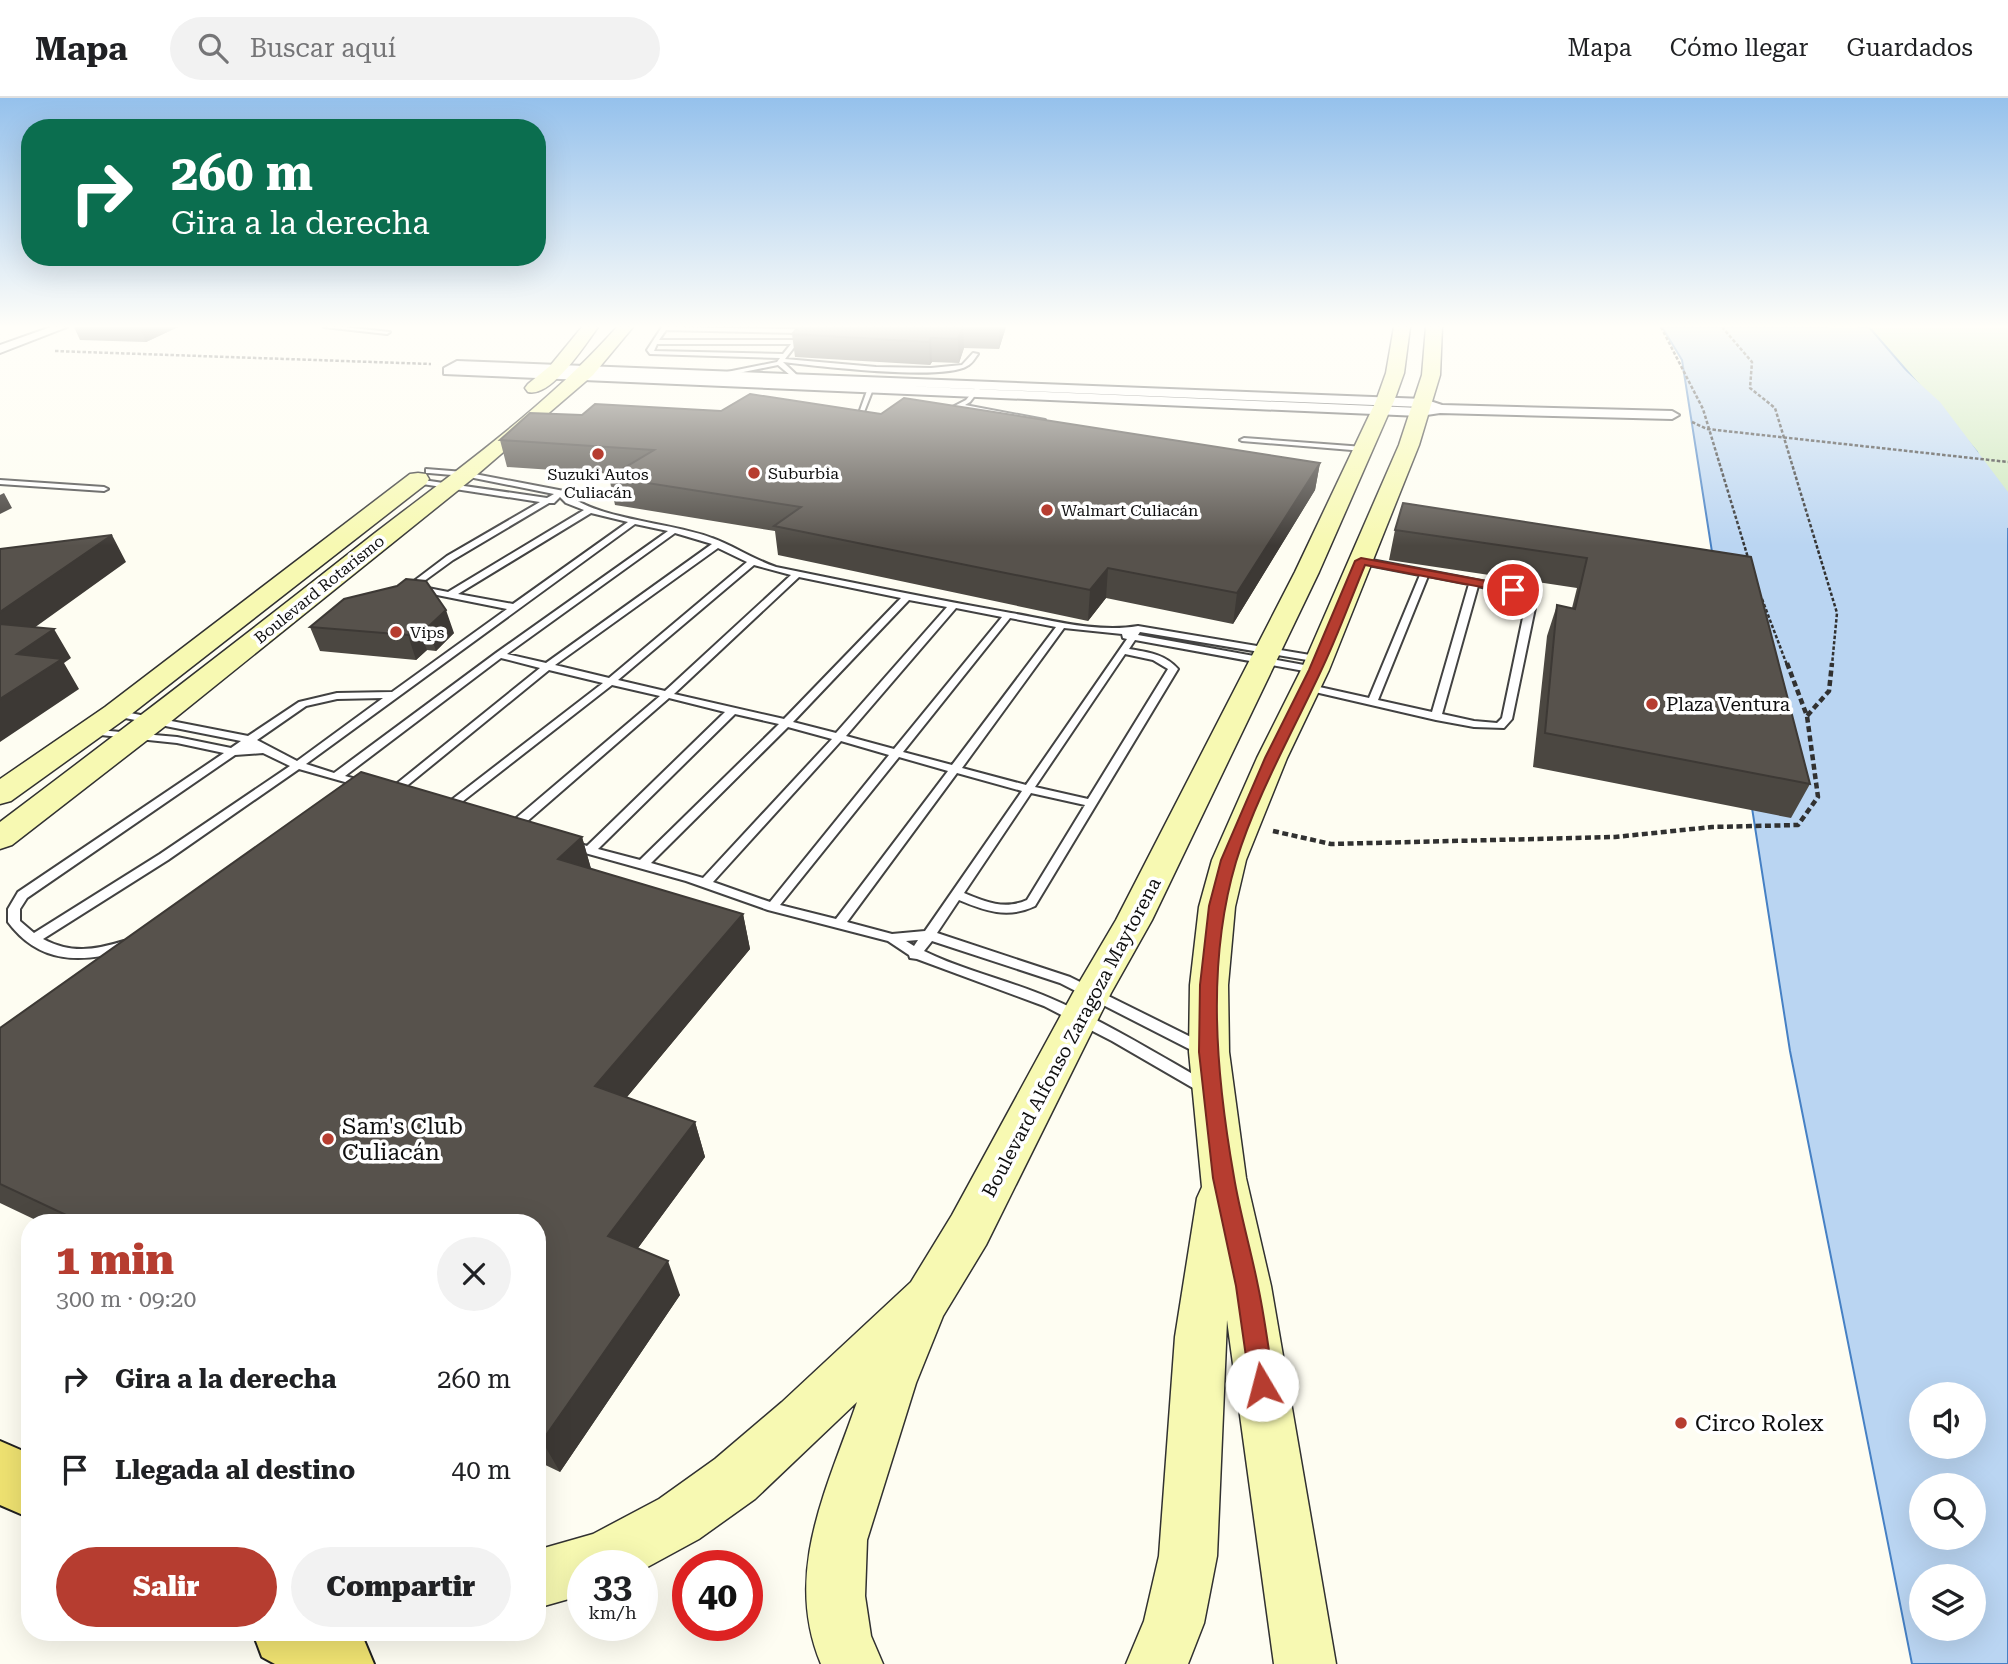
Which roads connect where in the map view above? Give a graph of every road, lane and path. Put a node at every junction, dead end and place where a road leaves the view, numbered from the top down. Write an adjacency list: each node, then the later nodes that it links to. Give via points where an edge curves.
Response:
1 (528, 400): 18 (street, Boulevard Rotarismo)
2 (535, 400): 22 (street, Boulevard Rotarismo)
3 (866, 400): 13 (lane)
4 (969, 400): 10 (lane)
5 (1240, 400): 11 (street)
6 (1384, 400): 11 (street, Boulevard Alfonso Zaragoza Maytorena)
7 (1429, 400): 12 (street)
8 (1698, 400): 17 (path)
9 (1765, 400): 57 (path, via 1775,408 1837,613 1829,691)
10 (956, 406): 15 (lane, via 943,413); 16 (lane)
11 (1381, 406): 12 (street); 20 (street, Boulevard Alfonso Zaragoza Maytorena)
12 (1428, 408): 14 (street); 32 (street)
13 (861, 412)
14 (1672, 415)
15 (950, 418)
16 (1048, 421)
17 (1707, 429): 21 (path, bridge); 34 (path)
18 (473, 436)
19 (1244, 440): 20 (lane)
20 (1364, 449): 48 (street, Boulevard Alfonso Zaragoza Maytorena)
21 (2008, 462)
22 (442, 473): 25 (lane); 26 (lane); 56 (street, Boulevard Rotarismo); 59 (street, Boulevard Rotarismo)
23 (0, 482): 24 (lane)
24 (104, 489)
25 (561, 493): 26 (lane); 27 (lane)
26 (548, 501): 27 (lane); 38 (lane, via 414,584)
27 (569, 501): 28 (lane)
28 (590, 510): 29 (lane); 38 (lane)
29 (635, 520): 30 (lane); 42 (lane)
30 (675, 530): 31 (lane); 47 (lane)
31 (718, 544): 33 (lane); 49 (lane)
32 (1361, 561): 36 (lane); 50 (street)
33 (753, 562): 35 (lane); 51 (lane)
34 (1752, 572)
35 (797, 574): 40 (lane); 53 (lane)
36 (1426, 574): 37 (lane); 54 (lane)
37 (1474, 583): 58 (lane); 58 (lane, via 1523,593 1531,602 1507,719 1494,726)
38 (451, 594): 42 (lane)
39 (1760, 596): 57 (path)
40 (907, 597): 41 (lane); 60 (lane)
41 (953, 606): 43 (lane); 63 (lane)
42 (513, 607): 52 (lane)
43 (1008, 615): 44 (lane); 67 (lane)
44 (1062, 625): 45 (lane); 69 (lane)
45 (1129, 633): 46 (lane); 48 (lane)
46 (1122, 651): 72 (lane); 75 (lane, via 1164,661 1173,669)
47 (499, 655): 49 (lane); 70 (lane)
48 (1266, 656): 50 (lane); 96 (street, Boulevard Alfonso Zaragoza Maytorena, via 1134,920)
49 (548, 666): 51 (lane); 71 (lane)
50 (1313, 672): 54 (lane); 79 (street)
51 (611, 681): 53 (lane); 77 (lane)
52 (391, 695): 64 (lane, via 337,696 303,704); 68 (lane)
53 (667, 695): 55 (lane); 81 (lane)
54 (1372, 702): 58 (lane)
55 (733, 710): 60 (lane); 85 (lane)
56 (115, 713): 59 (lane); 61 (street, Boulevard Rotarismo)
57 (1807, 716): 79 (path, via 1818,797 1798,825 1712,827 1615,837 1331,844)
58 (1436, 717)
59 (154, 721): 62 (street, Boulevard Rotarismo); 64 (lane)
60 (786, 723): 63 (lane); 86 (lane)
61 (90, 730): 62 (lane); 73 (street, Boulevard Rotarismo)
62 (133, 736): 66 (lane); 83 (street, Boulevard Rotarismo)
63 (839, 737): 67 (lane); 87 (lane)
64 (250, 740): 65 (lane); 66 (lane)
65 (264, 750): 66 (lane); 68 (lane)
66 (235, 752): 93 (lane, via 22,895 14,909 14,922)
67 (896, 753): 69 (lane); 89 (lane)
68 (298, 765): 70 (lane); 93 (lane)
69 (957, 770): 72 (lane); 90 (lane)
70 (336, 777): 71 (lane)
71 (371, 788): 74 (lane)
72 (1028, 789): 75 (lane); 88 (lane)
73 (0, 794)
74 (407, 796)
75 (1090, 803): 88 (lane, via 1031,903 1003,911)
76 (432, 805): 77 (lane)
77 (445, 810): 78 (lane)
78 (459, 813)
79 (1244, 824): 97 (street, via 1217,906 1209,985)
80 (499, 825): 81 (lane)
81 (512, 828): 82 (lane)
82 (525, 832)
83 (0, 838)
84 (564, 843): 85 (lane)
85 (590, 850): 86 (lane)
86 (642, 865): 87 (lane)
87 (705, 883): 89 (lane)
88 (955, 894): 91 (lane)
89 (772, 907): 90 (lane)
90 (840, 923): 92 (lane)
91 (928, 935): 92 (lane); 95 (lane); 96 (lane, via 1042,971)
92 (891, 937): 95 (lane)
93 (32, 940): 94 (lane, via 62,954 86,957)
94 (133, 942)
95 (915, 955): 96 (lane, via 1024,993)
96 (1086, 1005): 97 (lane); 98 (lane); 100 (street, Boulevard Alfonso Zaragoza Maytorena, via 969,1230)
97 (1209, 1052): 98 (street)
98 (1212, 1092): 99 (street)
99 (1223, 1178): 107 (street, via 1200,1337 1188,1556 1174,1623); 108 (street, via 1247,1286)
100 (928, 1298): 103 (street, Boulevard Alfonso Zaragoza Maytorena, via 801,1421 679,1520 603,1560); 106 (street, via 890,1383 838,1540 835,1596 841,1639)
101 (0, 1471): 102 (main road)
102 (21, 1483)
103 (546, 1576)
104 (300, 1641): 105 (main road)
105 (340, 1664)
106 (852, 1664)
107 (1157, 1664)
108 (1305, 1664)

